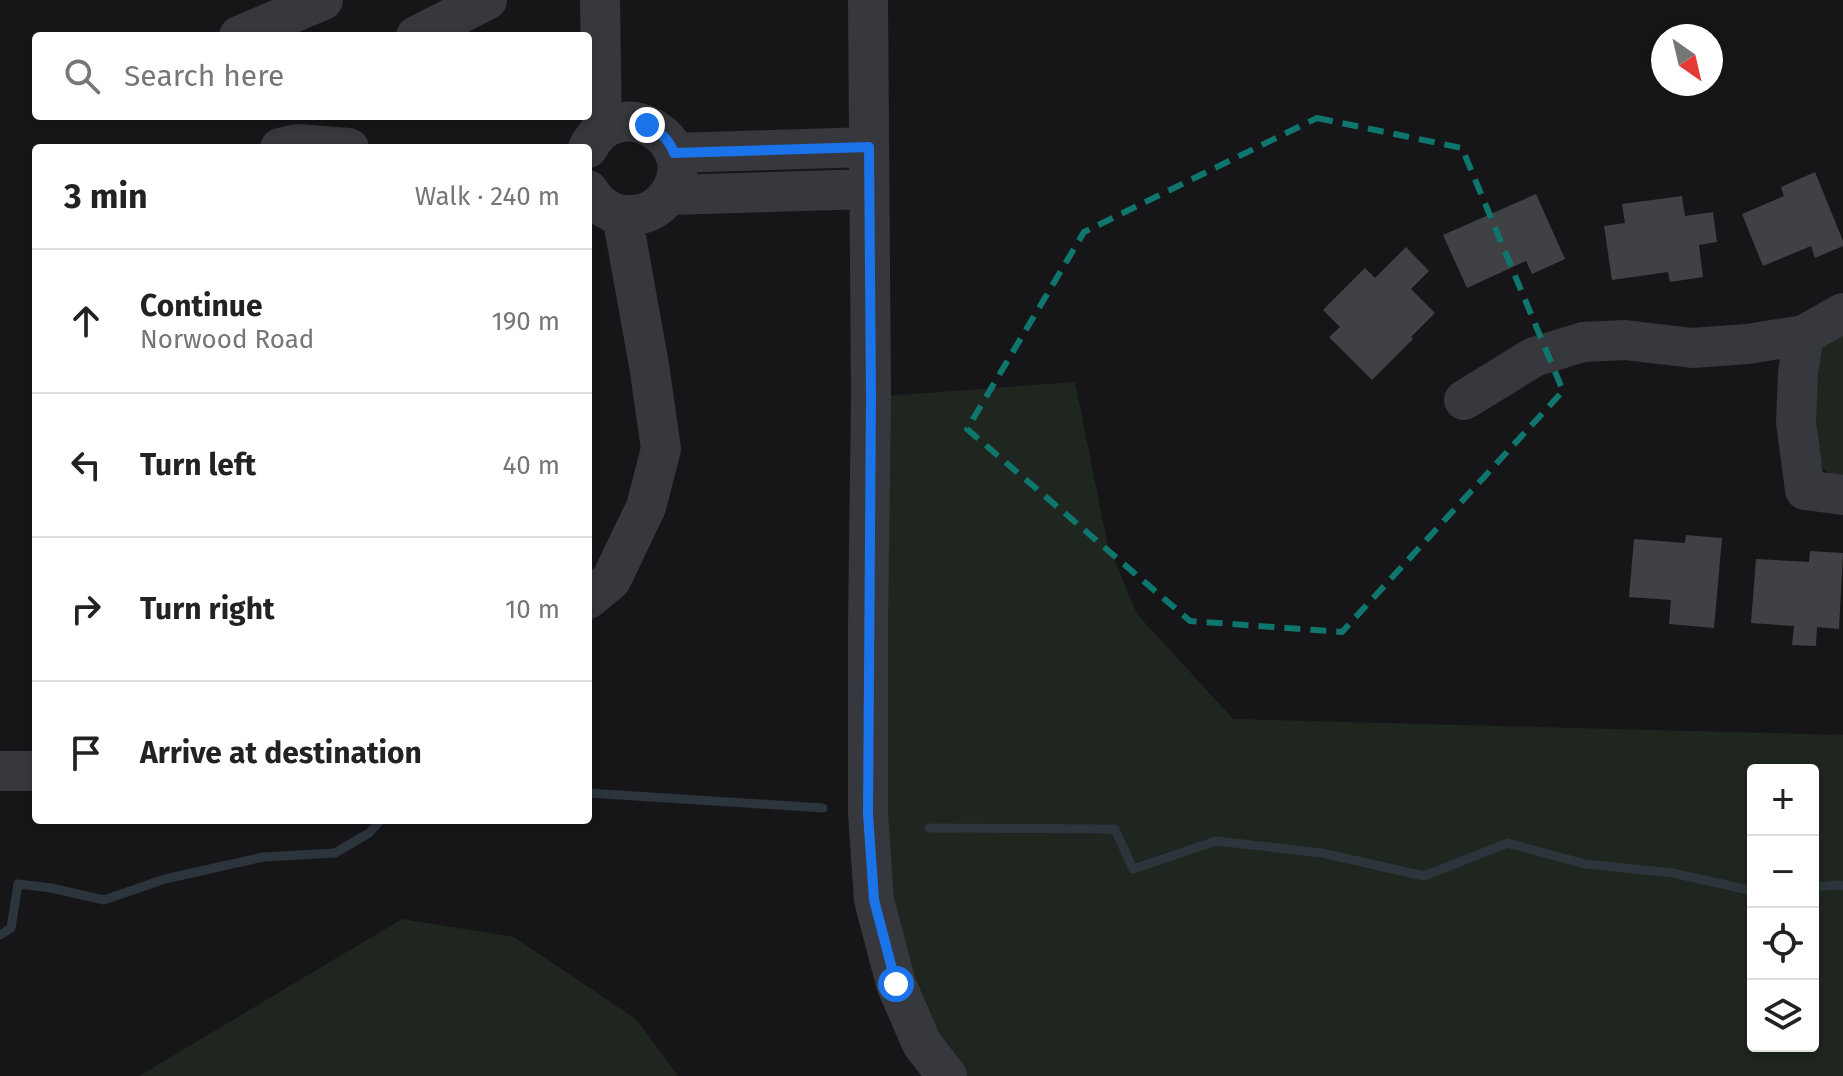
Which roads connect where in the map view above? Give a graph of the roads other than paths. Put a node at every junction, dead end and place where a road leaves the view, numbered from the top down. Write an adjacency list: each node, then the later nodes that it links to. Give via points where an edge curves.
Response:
1 (323, 0): 5 (street)
2 (487, 0): 6 (street)
3 (600, 0): 7 (street)
4 (868, 0): 8 (street)
5 (248, 32)
6 (424, 32)
7 (595, 139): 9 (street, via 617,123 633,121 660,132)
8 (869, 147): 9 (street); 10 (street)
9 (674, 153): 11 (street, via 677,174)
10 (869, 189): 11 (street); 21 (street, via 868,814 874,900 896,984 922,1044)
11 (668, 195): 13 (street, via 652,210)
12 (592, 197): 13 (street)
13 (622, 215): 18 (street, via 661,449 646,507 611,580)
14 (1843, 313): 15 (street)
15 (1804, 335): 16 (street, via 1692,348 1625,340 1583,342 1534,357); 17 (street, via 1796,422)
16 (1464, 400)
17 (1824, 492)
18 (592, 596)
19 (0, 771): 20 (street)
20 (32, 771)
21 (947, 1076)

